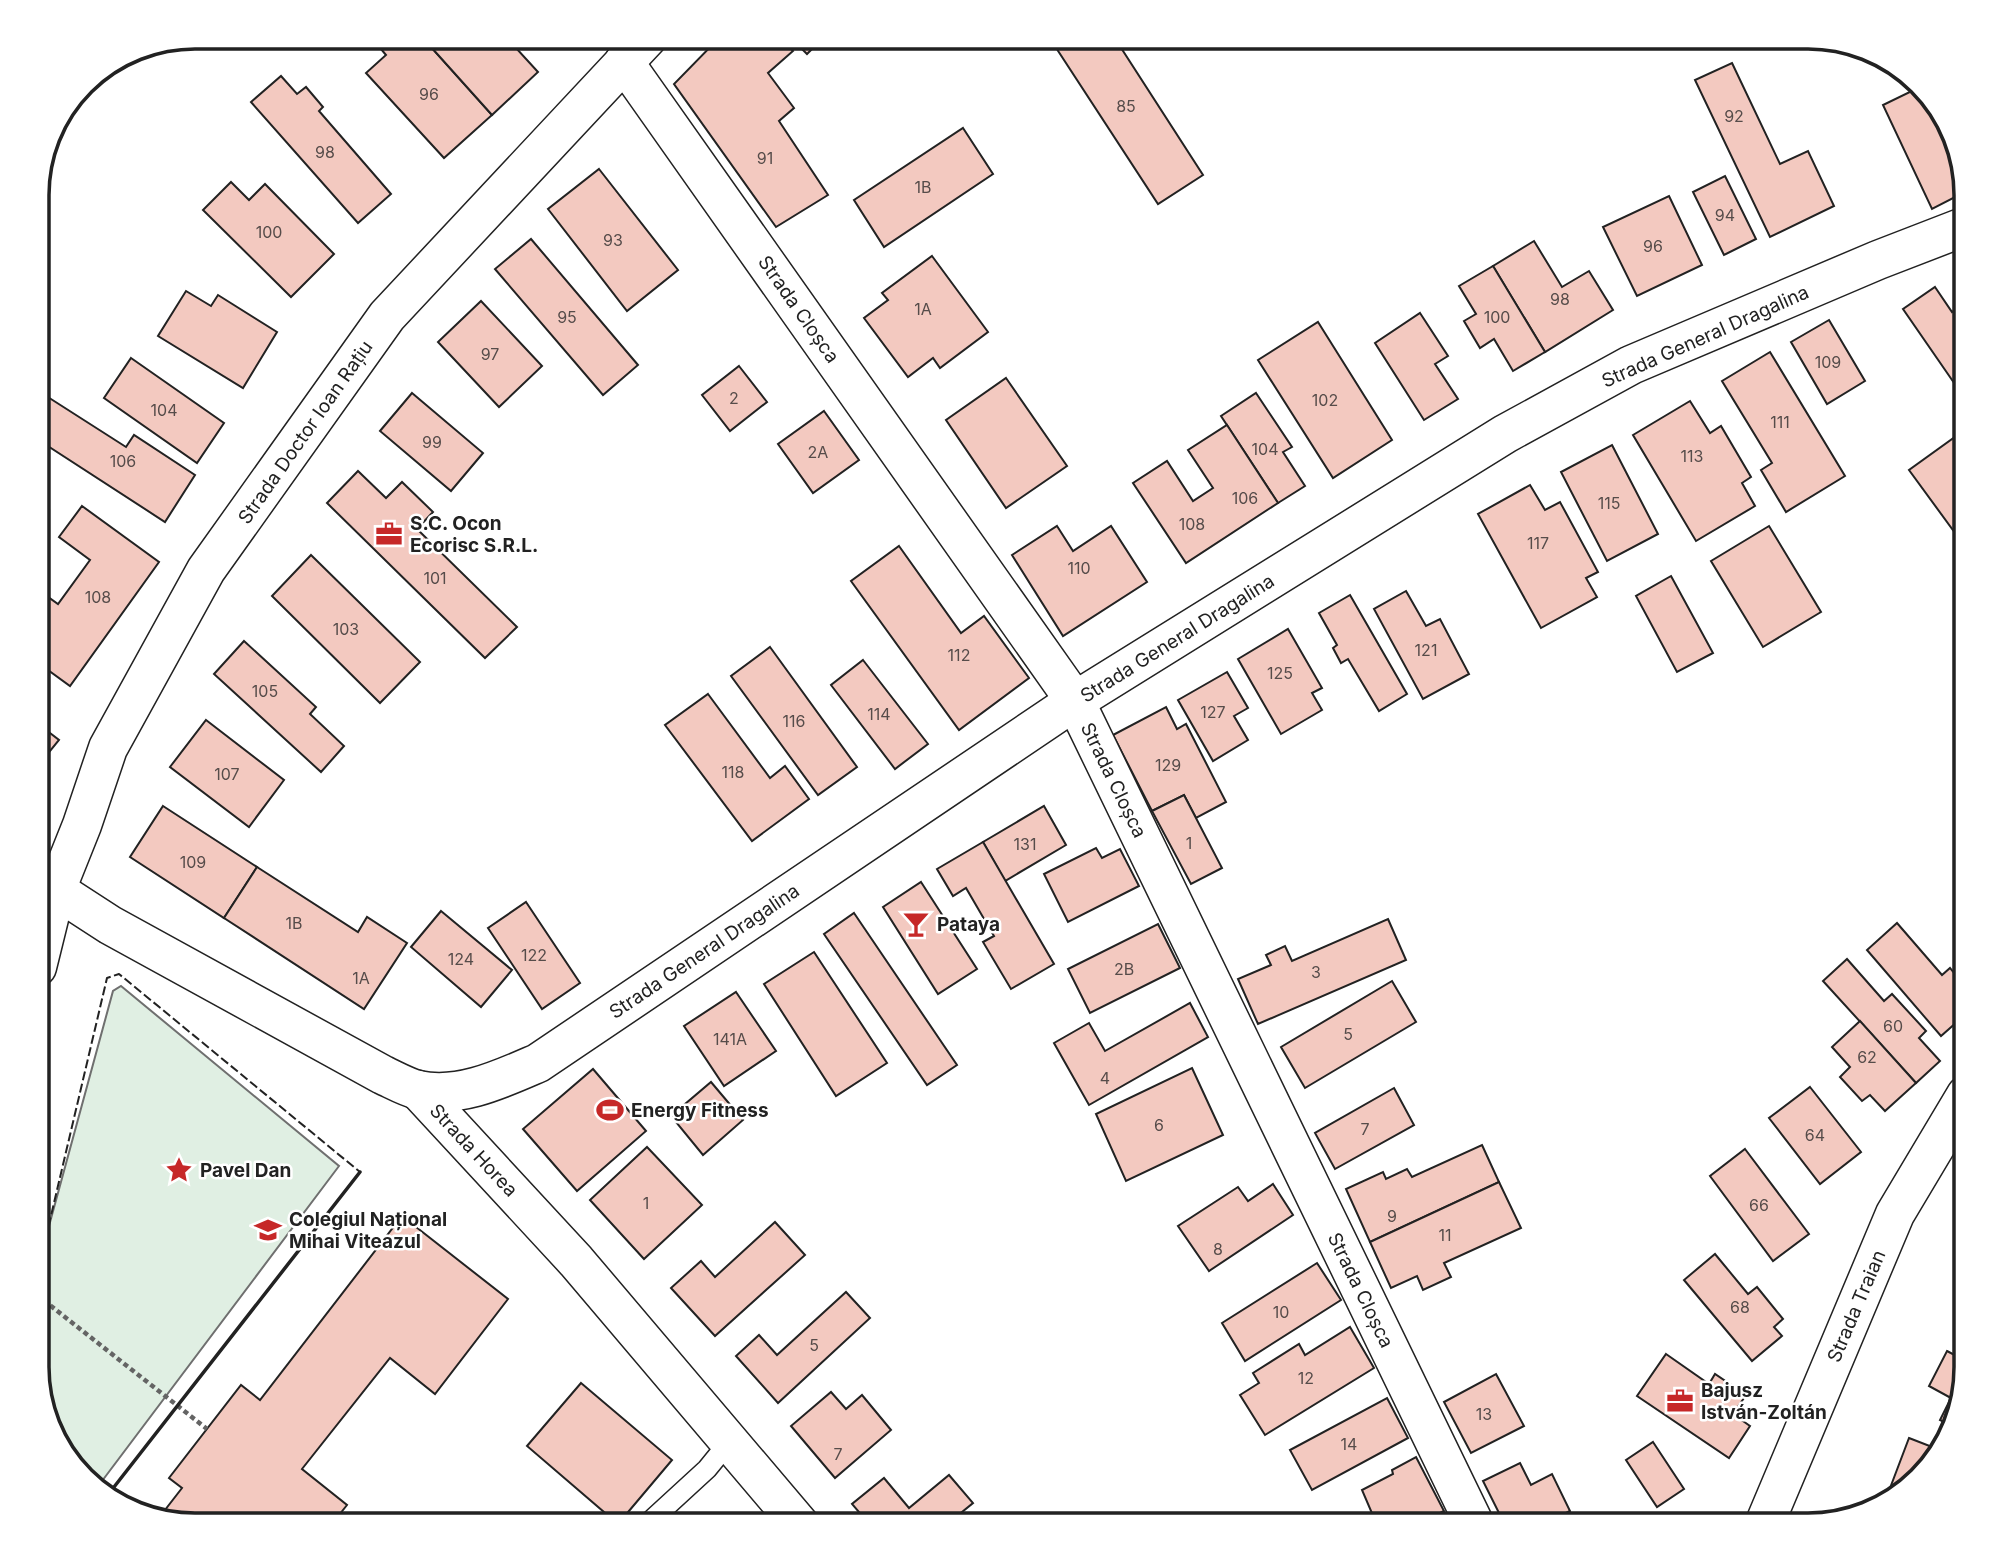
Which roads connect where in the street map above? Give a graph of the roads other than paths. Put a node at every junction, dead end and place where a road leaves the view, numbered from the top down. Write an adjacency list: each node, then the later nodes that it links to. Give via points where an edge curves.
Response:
1 (636, 49): 3 (main road, Strada Cloșca); 4 (main road, Strada Doctor Ioan Rațiu, via 387,316 206,570 108,748 82,825)
2 (1954, 231): 3 (main road, Strada General Dragalina, via 1631,365 1505,434)
3 (1075, 701): 6 (main road, Strada General Dragalina, via 538,1063 492,1083 457,1091); 11 (main road, Strada Cloșca)
4 (49, 879)
5 (49, 886): 6 (main road, Strada Horea, via 135,939)
6 (418, 1090): 8 (main road, Strada Horea, via 576,1261)
7 (1954, 1115): 12 (main road, Strada Traian, via 1895,1214)
8 (730, 1442): 9 (lane); 10 (main road, Strada Horea)
9 (659, 1513)
10 (790, 1513)
11 (1469, 1513)
12 (1769, 1513)

